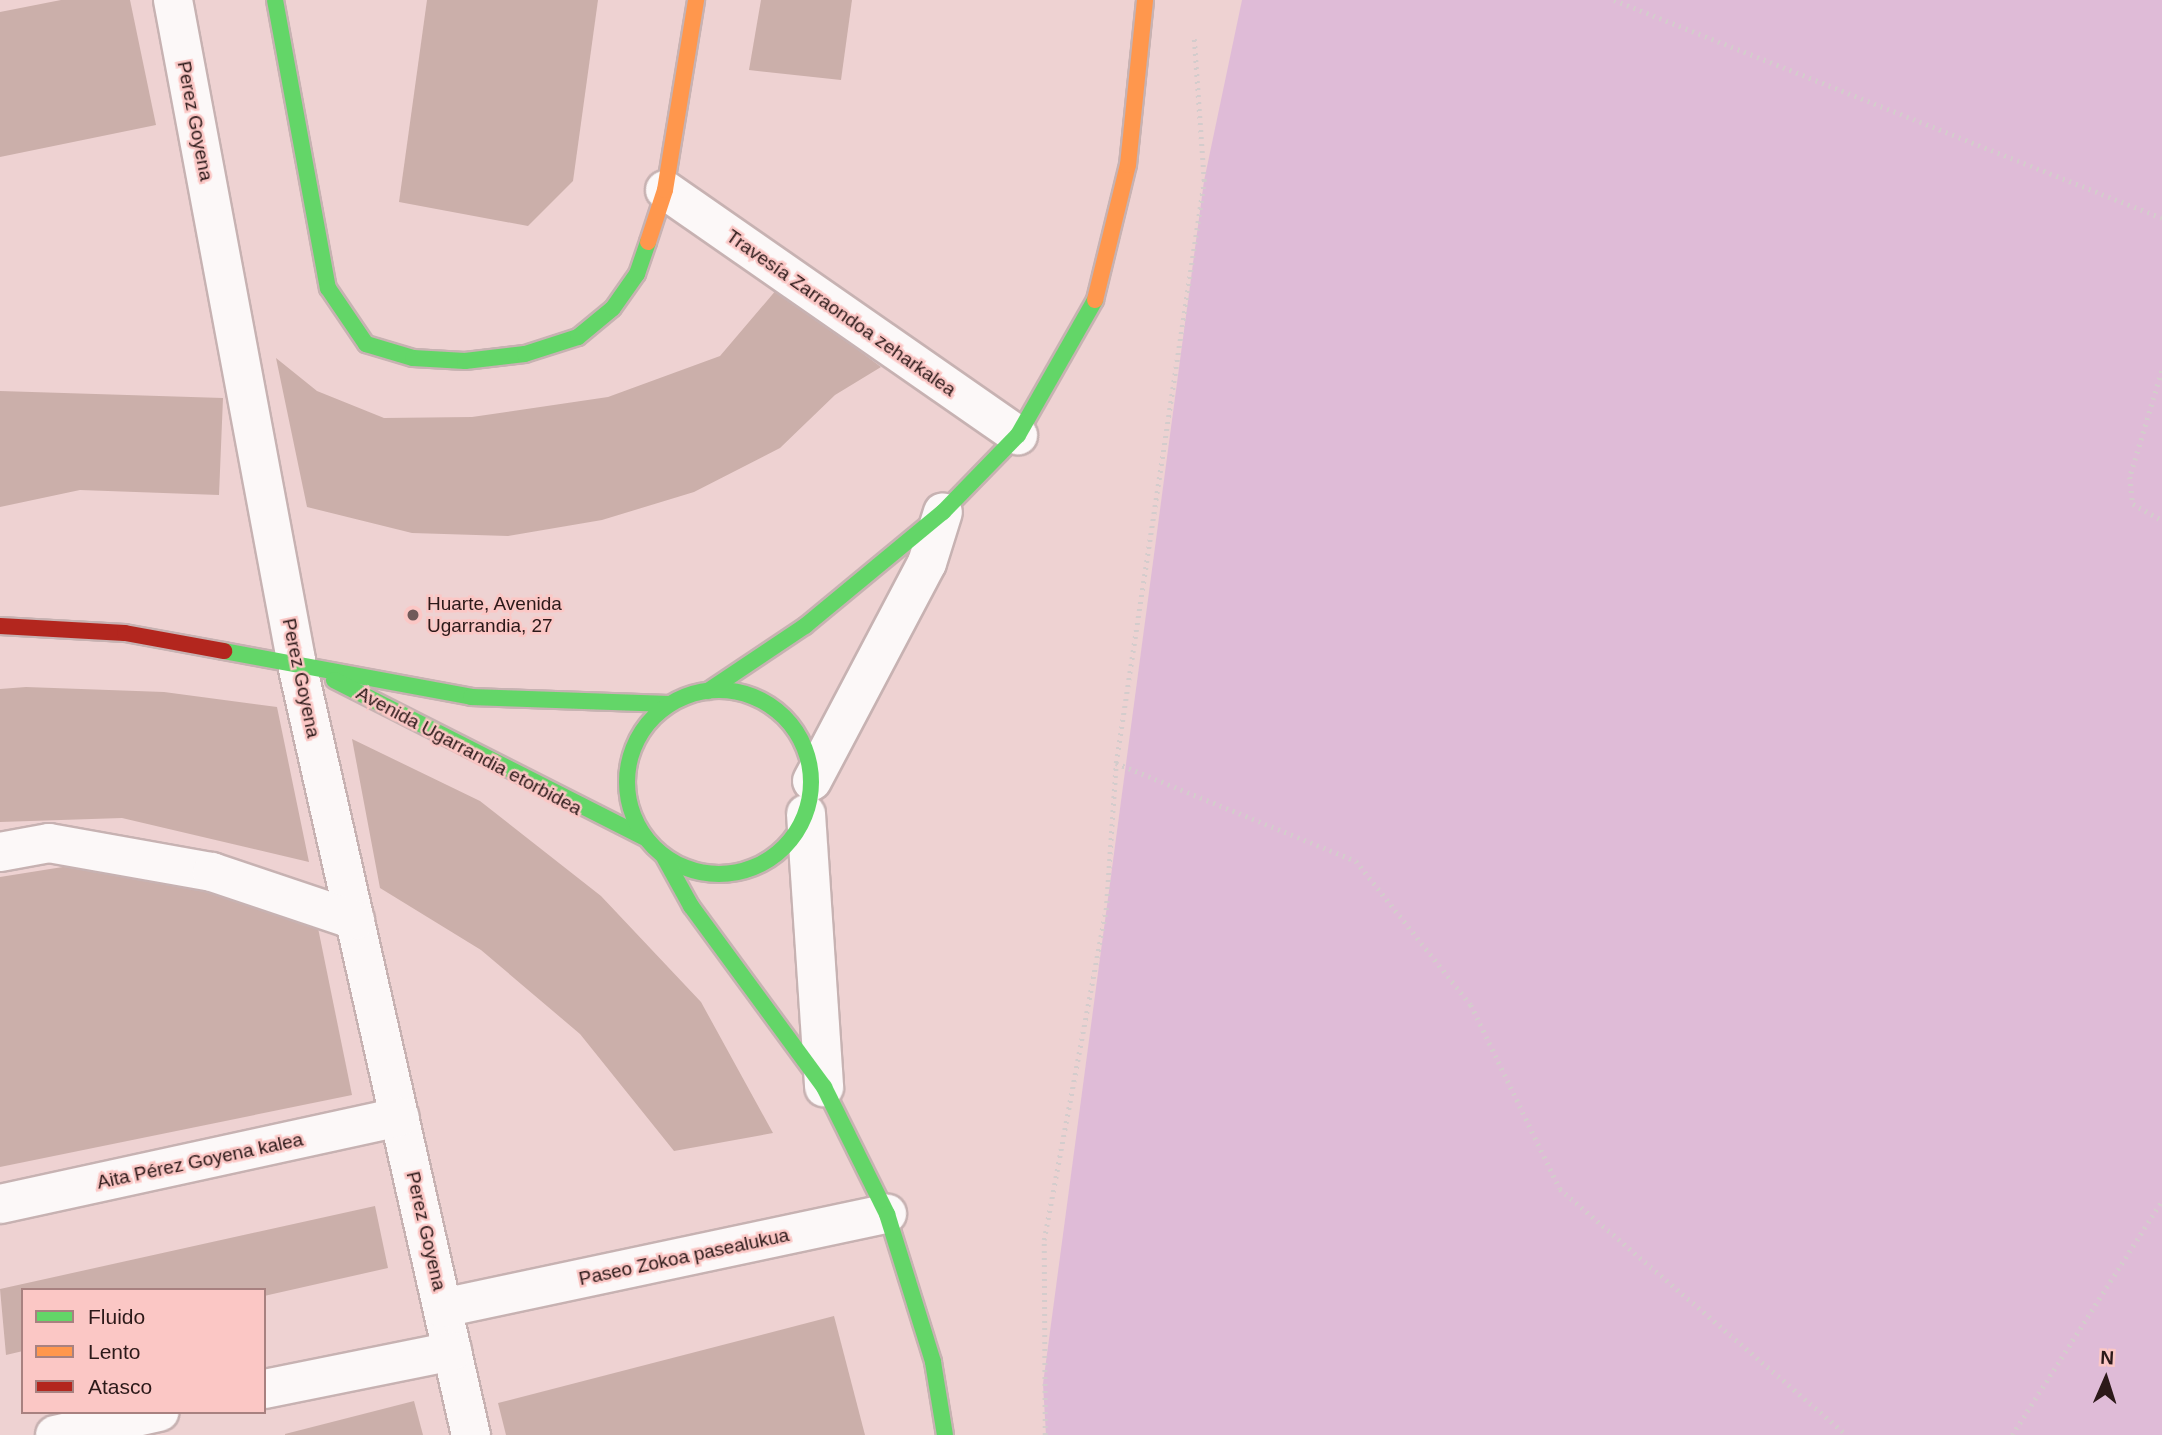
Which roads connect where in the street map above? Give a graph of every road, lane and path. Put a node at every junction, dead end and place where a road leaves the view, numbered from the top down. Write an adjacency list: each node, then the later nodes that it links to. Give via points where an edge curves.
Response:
1 (173, 0): 14 (street, Perez Goyena)
2 (275, 0): 7 (street, via 328,288 366,344 413,358 466,361 524,354 578,337 613,308 637,274)
3 (696, 0): 7 (street)
4 (1145, 0): 10 (street, via 1128,165 1104,279 1071,351)
5 (1614, 0): 8 (path)
6 (1189, 24): 17 (path, via 1198,49 1204,181)
7 (665, 190): 10 (street, Travesía Zarraondoa zeharkalea)
8 (2162, 218)
9 (2162, 371): 12 (path, via 2130,477 2133,505)
10 (1017, 435): 11 (street)
11 (943, 512): 15 (street, via 806,626); 18 (street, via 927,563)
12 (2162, 520)
13 (0, 626): 14 (street, Avenida Ugarrandia etorbidea, via 124,633)
14 (296, 660): 16 (street, Avenida Ugarrandia etorbidea, via 471,697); 19 (street, Avenida Ugarrandia etorbidea); 22 (street, Perez Goyena)
15 (708, 691): 16 (street); 18 (street, via 739,692 768,704 806,750)
16 (669, 704): 19 (street, via 635,741 628,765 626,790)
17 (1116, 763): 35 (path, via 1106,910 1044,1240); 36 (path, via 1356,861 1471,1005 1560,1189)
18 (809, 797): 21 (street, via 792,839 745,871 689,870); 23 (street)
19 (644, 837): 21 (street)
20 (0, 852): 22 (street, via 49,843 212,872)
21 (664, 857): 23 (street, via 691,906)
22 (355, 920): 24 (street, Perez Goyena)
23 (824, 1087): 27 (street)
24 (400, 1117): 26 (street, Aita Pérez Goyena kalea); 28 (street, Perez Goyena)
25 (2162, 1200): 37 (path)
26 (0, 1205)
27 (887, 1214): 28 (street, Paseo Zokoa pasealukua); 34 (street, via 933,1362)
28 (443, 1308): 29 (street, Perez Goyena)
29 (452, 1351): 30 (street); 33 (street, Perez Goyena)
30 (266, 1389)
31 (150, 1414): 32 (street)
32 (55, 1435)
33 (471, 1435)
34 (945, 1435)
35 (1045, 1435)
36 (1847, 1435)
37 (2011, 1435)

